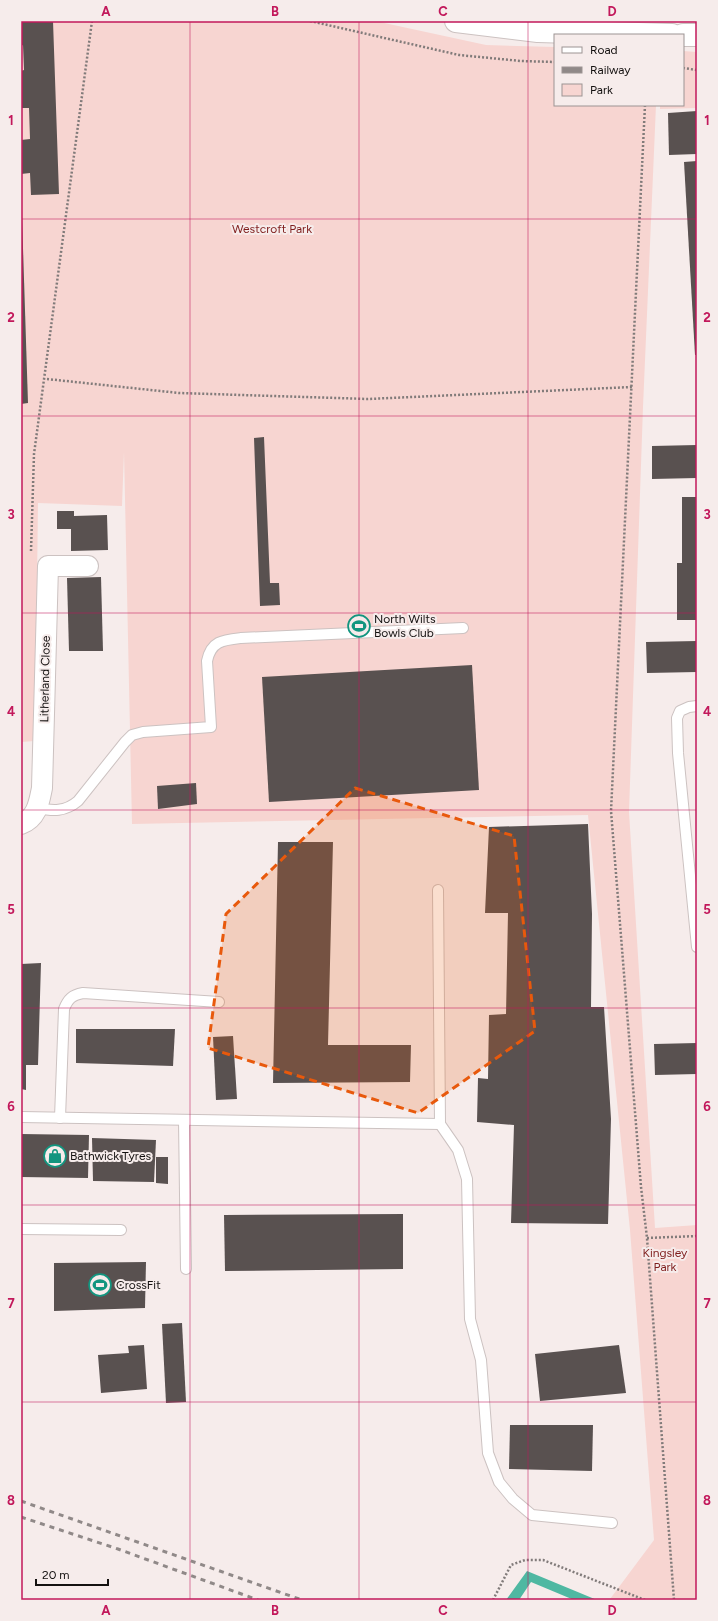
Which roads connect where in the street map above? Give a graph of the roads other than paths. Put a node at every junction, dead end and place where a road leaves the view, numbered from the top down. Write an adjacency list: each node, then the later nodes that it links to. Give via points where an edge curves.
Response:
1 (456, 21): 2 (main road, via 538,31)
2 (638, 34)
3 (684, 35): 4 (main road)
4 (697, 36)
5 (88, 566): 8 (street, Litherland Close, via 48,566 43,782)
6 (463, 628): 8 (lane, via 241,638 217,643 208,653 207,661 211,727 132,735 78,802 57,811)
7 (697, 706): 11 (lane, via 680,711 677,718 678,753)
8 (37, 808): 9 (street, Litherland Close, via 31,819)
9 (21, 824)
10 (438, 890): 16 (lane)
11 (697, 947)
12 (219, 1002): 14 (lane, via 83,993 72,996 64,1009)
13 (21, 1117): 14 (lane)
14 (60, 1118): 15 (lane)
15 (184, 1120): 16 (lane); 19 (lane)
16 (440, 1124): 20 (lane, via 458,1150 467,1179 470,1319 481,1360 488,1453 500,1482 513,1499 532,1515)
17 (21, 1229): 18 (lane)
18 (121, 1230)
19 (186, 1269)
20 (612, 1523)

